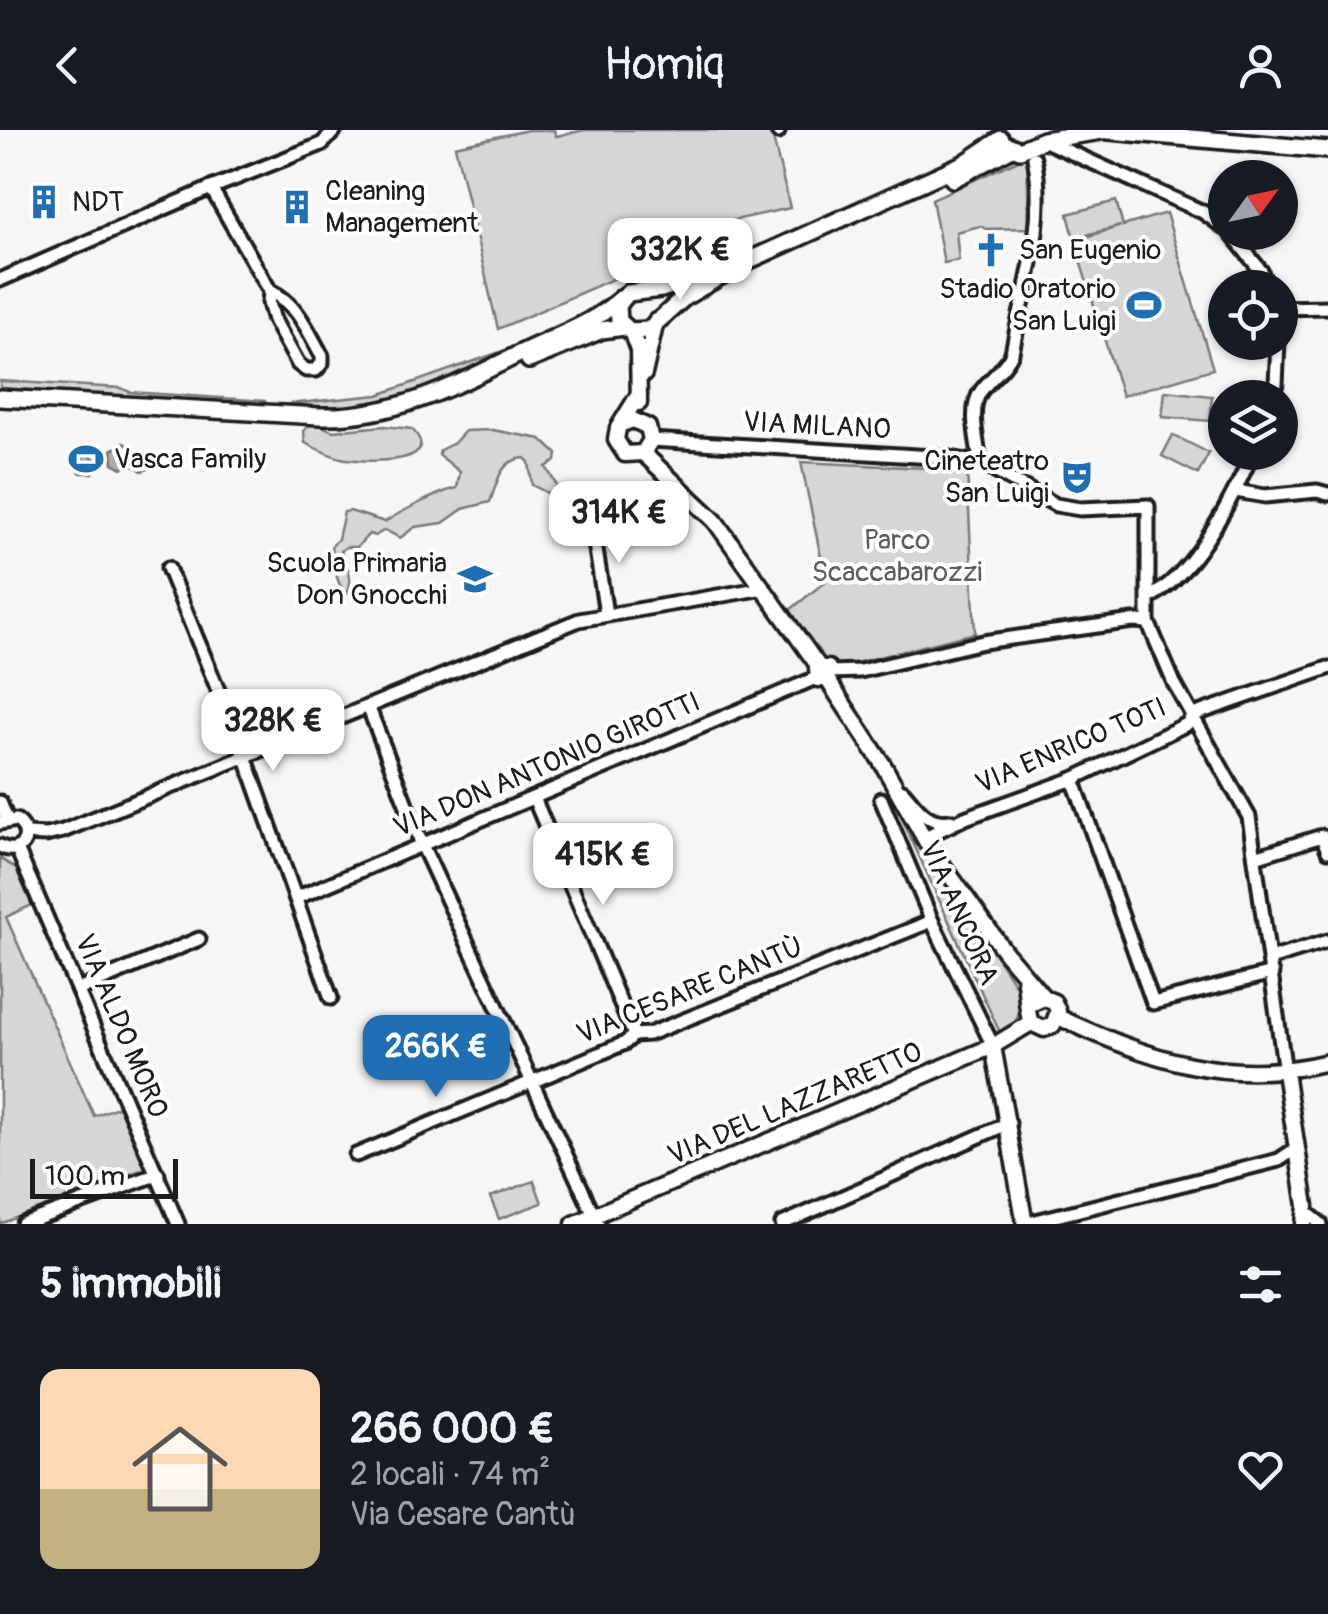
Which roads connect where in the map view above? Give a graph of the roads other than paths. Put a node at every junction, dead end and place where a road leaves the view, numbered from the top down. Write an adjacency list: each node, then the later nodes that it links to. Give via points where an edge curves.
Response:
1 (335, 130): 6 (street, via 322,144)
2 (1100, 130): 4 (main road); 5 (main road)
3 (1004, 139): 4 (main road, via 1024,149); 9 (main road)
4 (1037, 143): 7 (street); 24 (street, via 1035,228 1012,353 975,406)
5 (1328, 150)
6 (210, 188): 11 (street); 12 (street)
7 (1208, 216)
8 (1244, 250): 10 (street)
9 (743, 263): 13 (main road); 16 (main road)
10 (1259, 270)
11 (0, 280)
12 (270, 291): 12 (street, via 271,314 298,364 316,370 322,356 297,312)
13 (632, 294): 16 (main road, via 656,303); 17 (main road, via 617,309); 18 (main road, via 597,319)
14 (1328, 307): 15 (street)
15 (1298, 308)
16 (656, 321): 17 (main road, via 645,331); 19 (street)
17 (627, 329): 18 (main road, via 602,330); 19 (street, via 638,348)
18 (472, 379): 20 (main road, via 350,416)
19 (640, 392): 21 (street); 22 (street)
20 (0, 398)
21 (644, 423): 22 (street); 23 (street)
22 (622, 424): 23 (street, via 617,446 631,456)
23 (647, 447): 24 (street, VIA MILANO); 30 (street, via 708,512)
24 (980, 463): 31 (street, via 1056,505 1148,506)
25 (1245, 470): 26 (street)
26 (1236, 491): 27 (street); 31 (street, via 1209,536)
27 (1328, 494)
28 (592, 524): 32 (street)
29 (168, 568): 38 (street)
30 (764, 588): 32 (street); 35 (street)
31 (1150, 596): 33 (street)
32 (606, 614): 36 (street)
33 (1148, 622): 35 (street, VIA DON ANTONIO GIROTTI, via 983,642); 37 (street)
34 (1328, 668): 37 (street, VIA ENRICO TOTI)
35 (823, 674): 39 (street); 41 (street, VIA DON ANTONIO GIROTTI)
36 (368, 706): 38 (street); 48 (street)
37 (1194, 715): 40 (street, VIA ENRICO TOTI); 52 (street, via 1250,817)
38 (245, 756): 46 (street, via 61,832); 53 (street)
39 (890, 776): 44 (street, VIA ENRICO TOTI, via 930,820); 47 (street)
40 (1073, 778): 44 (street, VIA ENRICO TOTI); 57 (street, via 1153,1002)
41 (534, 798): 48 (street, VIA DON ANTONIO GIROTTI); 63 (street)
42 (881, 799): 54 (street, VIA ANCORA)
43 (0, 802): 45 (street)
44 (965, 818): 47 (street, VIA ENRICO TOTI)
45 (4, 821): 46 (street, via 20,822)
46 (27, 834): 50 (street)
47 (923, 838): 60 (street)
48 (422, 845): 53 (street, VIA DON ANTONIO GIROTTI); 67 (street)
49 (0, 846): 50 (street)
50 (17, 849): 58 (street, VIA ALDO MORO)
51 (1328, 851): 52 (street, via 1322,836)
52 (1255, 857): 57 (street)
53 (296, 898): 59 (street)
54 (932, 921): 63 (street, VIA CESARE CANTÙ); 64 (street, VIA ANCORA)
55 (199, 939): 58 (street)
56 (1328, 941): 57 (street)
57 (1271, 966): 66 (street)
58 (78, 990): 72 (street, VIA ALDO MORO)
59 (331, 998)
60 (1038, 1001): 61 (street, via 1054,1002); 62 (street, via 1028,1014)
61 (1058, 1016): 62 (street, via 1049,1028); 66 (street, via 1164,1060)
62 (1031, 1023): 64 (street, VIA DEL LAZZARETTO)
63 (634, 1035): 67 (street, VIA CESARE CANTÙ)
64 (993, 1046): 68 (street); 75 (street, VIA DEL LAZZARETTO)
65 (1328, 1062): 66 (street)
66 (1285, 1072): 69 (street)
67 (531, 1083): 70 (street, VIA CESARE CANTÙ); 75 (street)
68 (1009, 1124): 79 (street); 80 (street)
69 (1297, 1148): 71 (street); 73 (street)
70 (356, 1155)
71 (1279, 1160): 73 (street); 80 (street)
72 (158, 1174): 76 (street); 77 (street, VIA ALDO MORO)
73 (1302, 1177): 74 (street)
74 (1305, 1218): 81 (street)
75 (597, 1220): 78 (street, VIA DEL LAZZARETTO)
76 (22, 1224)
77 (178, 1224)
78 (574, 1224)
79 (782, 1224)
80 (1024, 1224)
81 (1320, 1224)

